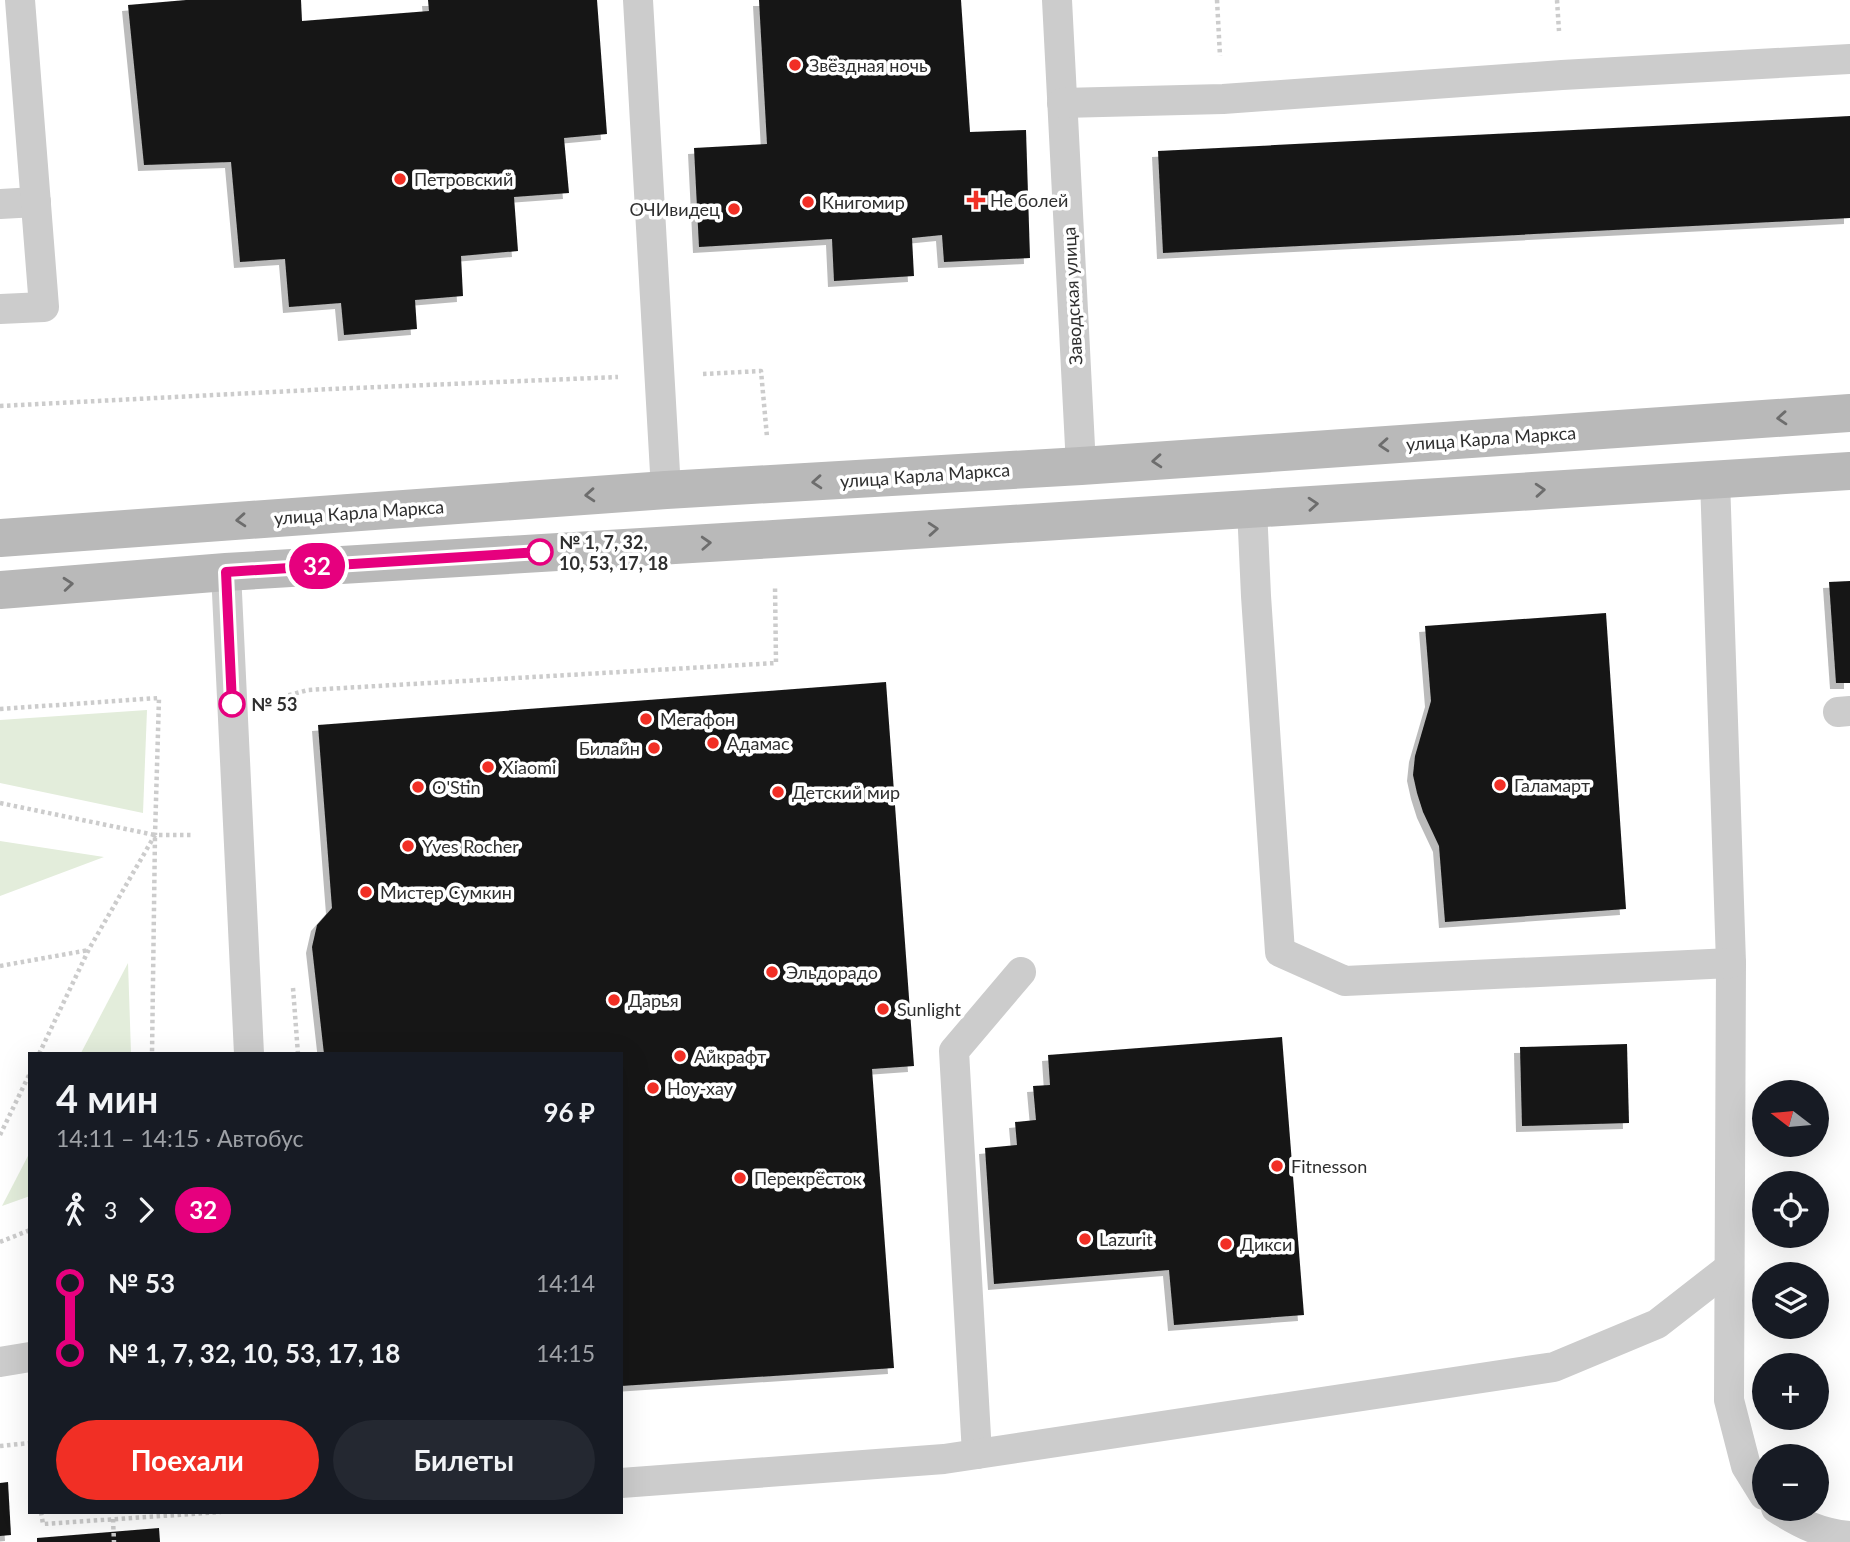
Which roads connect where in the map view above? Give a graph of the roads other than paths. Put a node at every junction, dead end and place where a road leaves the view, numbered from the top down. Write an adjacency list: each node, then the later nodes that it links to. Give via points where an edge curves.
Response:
1 (20, 0): 4 (lane)
2 (638, 0): 14 (lane)
3 (1057, 0): 6 (lane, Заводская улица)
4 (12, 44): 7 (lane)
5 (1850, 59): 6 (lane, via 1223,99)
6 (1062, 103): 11 (lane, Заводская улица)
7 (36, 202): 8 (lane); 9 (lane, via 44,307)
8 (0, 204)
9 (0, 309)
10 (1850, 413): 11 (street, улица Карла Маркса, one-way to 11)
11 (1081, 466): 14 (street, улица Карла Маркса, one-way to 14)
12 (1850, 471): 13 (street)
13 (1716, 479): 15 (street, one-way to 13); 19 (lane)
14 (666, 490): 16 (street, улица Карла Маркса, one-way to 16)
15 (1252, 508): 17 (street, one-way to 15); 19 (lane, via 1280,952 1345,981)
16 (0, 538)
17 (226, 572): 18 (street, one-way to 17); 21 (lane)
18 (0, 590)
19 (1731, 963): 22 (lane)
20 (1021, 972): 25 (lane, via 954,1051)
21 (249, 1052)
22 (1730, 1268): 25 (lane, via 1657,1324 1554,1367); 26 (lane, via 1729,1400)
23 (28, 1357): 24 (lane)
24 (0, 1362)
25 (976, 1454): 27 (lane)
26 (1752, 1476)
27 (623, 1483)
28 (1797, 1521): 29 (lane)
29 (1850, 1536)

